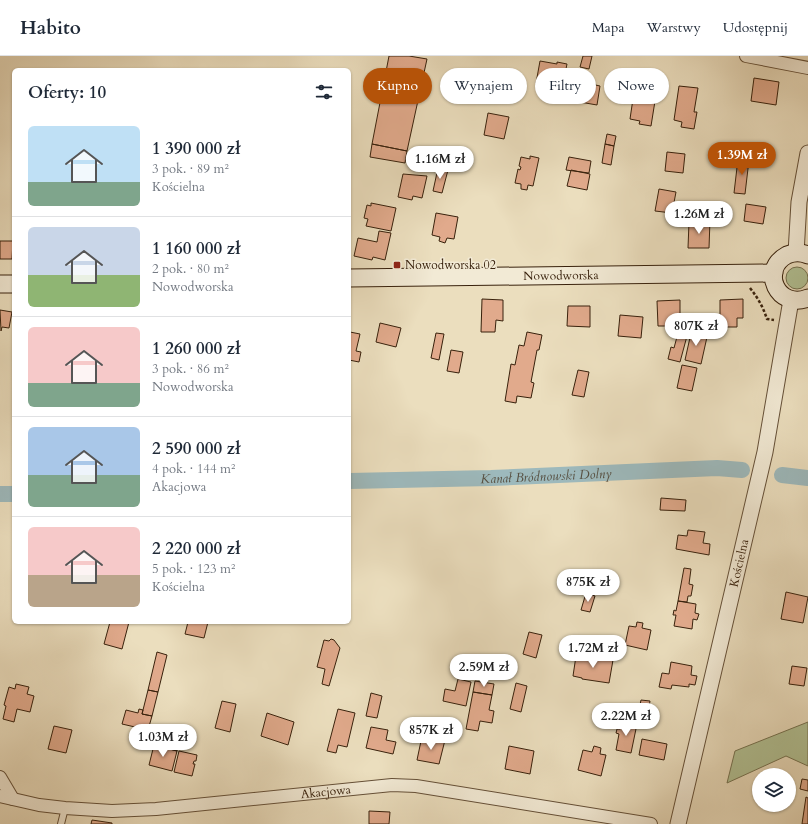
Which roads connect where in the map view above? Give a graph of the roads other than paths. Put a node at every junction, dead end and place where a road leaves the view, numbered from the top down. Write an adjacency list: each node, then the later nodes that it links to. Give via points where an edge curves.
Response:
1 (746, 56): 2 (street)
2 (808, 68)
3 (808, 153): 4 (street, via 799,202)
4 (802, 254): 5 (main road, via 788,254 781,259)
5 (774, 273): 6 (main road, Nowodworska); 10 (main road, via 773,280 777,290)
6 (351, 278)
7 (0, 284): 8 (main road)
8 (12, 284)
9 (808, 298): 10 (main road, via 801,301)
10 (791, 300): 17 (street, Kościelna, via 765,452)
11 (0, 777): 13 (street)
12 (0, 796): 13 (street, Akacjowa)
13 (13, 799): 14 (street, Akacjowa)
14 (65, 808): 15 (lane); 16 (street, Akacjowa, via 112,811 156,809 392,785 416,786)
15 (61, 824)
16 (651, 824)
17 (678, 824)

